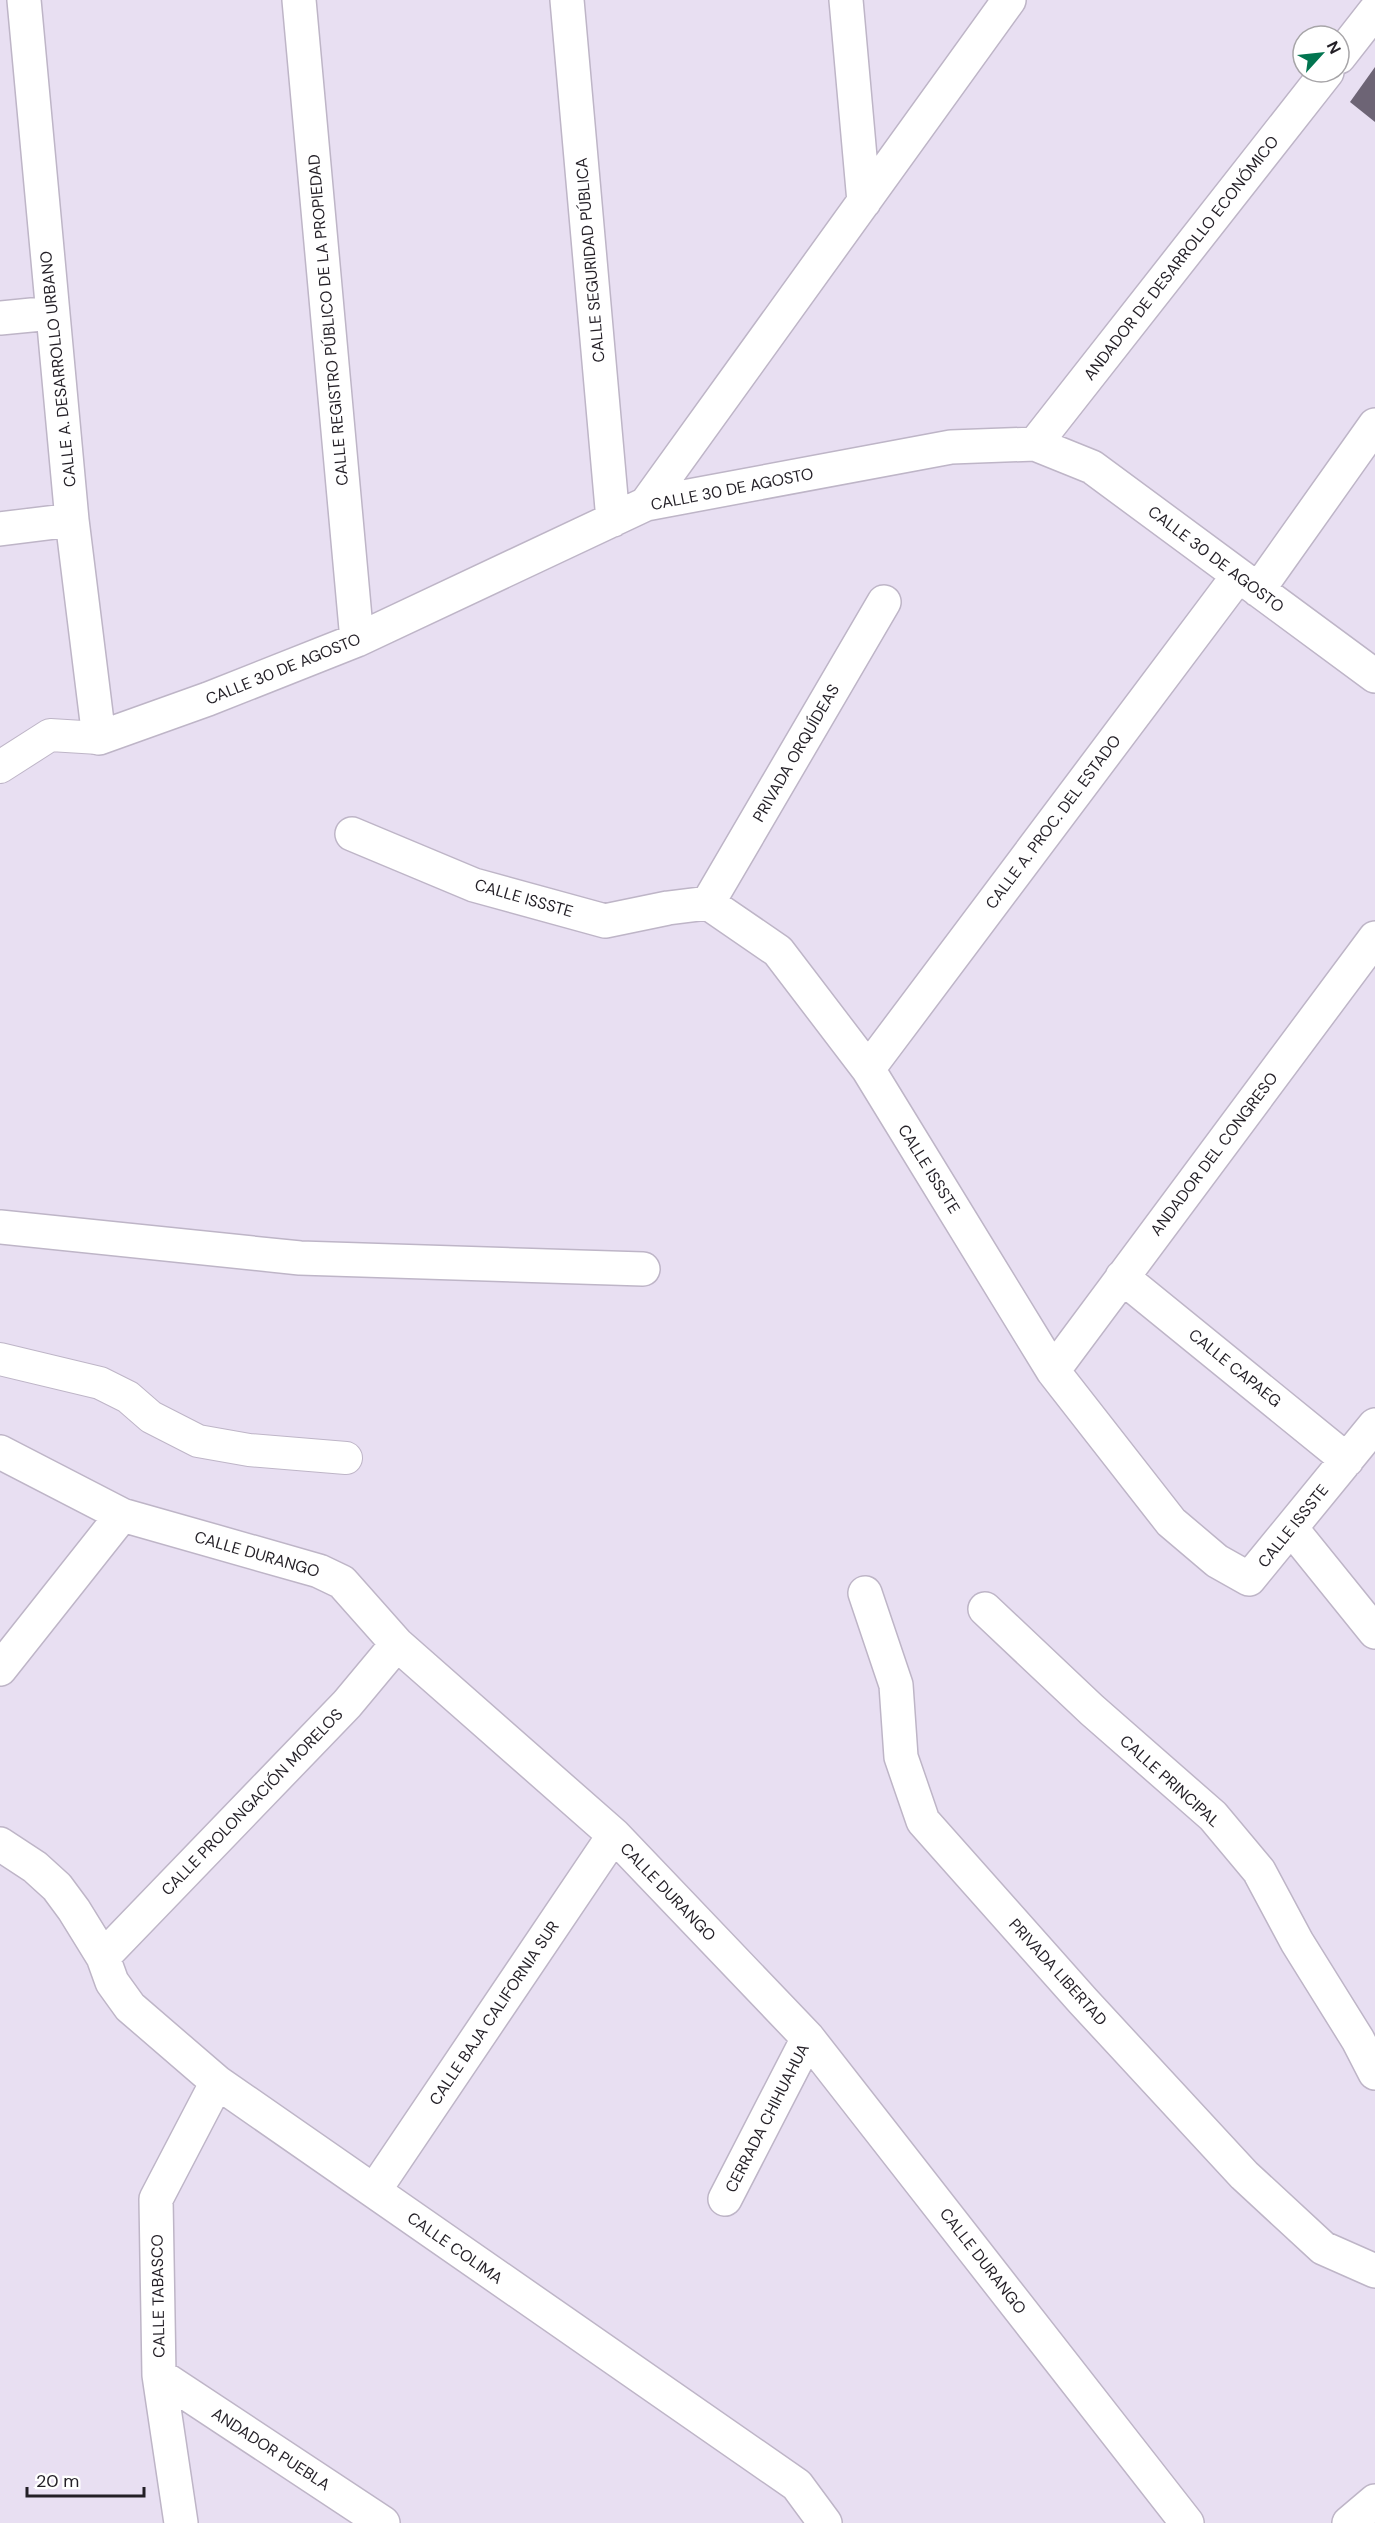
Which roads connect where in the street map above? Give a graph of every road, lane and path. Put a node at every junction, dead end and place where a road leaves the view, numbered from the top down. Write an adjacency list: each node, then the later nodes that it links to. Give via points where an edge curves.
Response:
1 (24, 0): 10 (street, CALLE A. DESARROLLO URBANO)
2 (299, 0): 20 (street, CALLE REGISTRO PÚBLICO DE LA PROPIEDAD)
3 (567, 0): 16 (street, CALLE SEGURIDAD PÚBLICA)
4 (846, 0): 9 (street)
5 (1009, 0): 9 (street)
6 (1375, 11): 7 (street)
7 (1351, 42)
8 (1318, 84): 13 (street, ANDADOR DE DESARROLLO ECONÓMICO)
9 (864, 202): 14 (street)
10 (52, 314): 11 (street); 15 (street, CALLE A. DESARROLLO URBANO)
11 (0, 318)
12 (1375, 425): 18 (street, CALLE A. PROC. DEL ESTADO)
13 (1035, 444): 14 (street, CALLE 30 DE AGOSTO, via 951,447); 18 (street, CALLE 30 DE AGOSTO, via 1092,467)
14 (646, 504): 16 (street, CALLE 30 DE AGOSTO)
15 (72, 520): 17 (street); 22 (street, CALLE A. DESARROLLO URBANO)
16 (613, 520): 20 (street, CALLE 30 DE AGOSTO)
17 (0, 529)
18 (1248, 583): 21 (street, CALLE 30 DE AGOSTO); 27 (street, CALLE A. PROC. DEL ESTADO)
19 (884, 602): 25 (street, PRIVADA ORQUÍDEAS)
20 (357, 640): 22 (street, CALLE 30 DE AGOSTO)
21 (1375, 676)
22 (99, 738): 23 (street, CALLE 30 DE AGOSTO, via 50,735)
23 (0, 767)
24 (352, 834): 25 (street, CALLE ISSSTE, via 474,885 606,921)
25 (708, 903): 27 (street, CALLE ISSSTE, via 778,951)
26 (1375, 938): 30 (street, ANDADOR DEL CONGRESO)
27 (868, 1069): 32 (street, CALLE ISSSTE)
28 (0, 1227): 29 (street, via 300,1258)
29 (643, 1269)
30 (1122, 1277): 32 (street, ANDADOR DEL CONGRESO); 36 (street, CALLE CAPAEG)
31 (0, 1359): 35 (street, via 100,1383 128,1397 151,1417 198,1441 249,1450)
32 (1053, 1371): 38 (street, CALLE ISSSTE, via 1172,1522 1217,1561 1249,1579)
33 (1375, 1425): 36 (street, CALLE ISSSTE)
34 (0, 1452): 37 (street, CALLE DURANGO)
35 (346, 1458)
36 (1347, 1460): 38 (street, CALLE ISSSTE)
37 (122, 1515): 42 (street, CALLE DURANGO, via 335,1578); 43 (street)
38 (1291, 1528): 41 (street)
39 (865, 1593): 52 (street, PRIVADA LIBERTAD, via 896,1685 901,1757 923,1821 1244,2175 1323,2248)
40 (985, 1609): 48 (street, CALLE PRINCIPAL, via 1213,1816 1259,1871)
41 (1375, 1632)
42 (397, 1644): 44 (street, CALLE DURANGO); 46 (street, CALLE PROLONGACIÓN MORELOS, via 347,1704)
43 (0, 1668)
44 (614, 1835): 47 (street, CALLE DURANGO); 50 (street, CALLE BAJA CALIFORNIA SUR)
45 (0, 1844): 46 (street, CALLE COLIMA, via 57,1887)
46 (103, 1957): 49 (street, CALLE COLIMA, via 112,1982 130,2007)
47 (808, 2038): 51 (street, CERRADA CHIHUAHUA); 58 (street, CALLE DURANGO)
48 (1375, 2073)
49 (217, 2082): 50 (street, CALLE COLIMA); 53 (street, CALLE TABASCO, via 156,2199)
50 (374, 2191): 57 (street, CALLE COLIMA, via 797,2485)
51 (725, 2199)
52 (1375, 2271)
53 (159, 2375): 55 (street, CALLE TABASCO); 56 (street, ANDADOR PUEBLA)
54 (1375, 2501): 59 (street)
55 (182, 2523)
56 (383, 2523)
57 (825, 2523)
58 (1187, 2523)
59 (1349, 2523)

